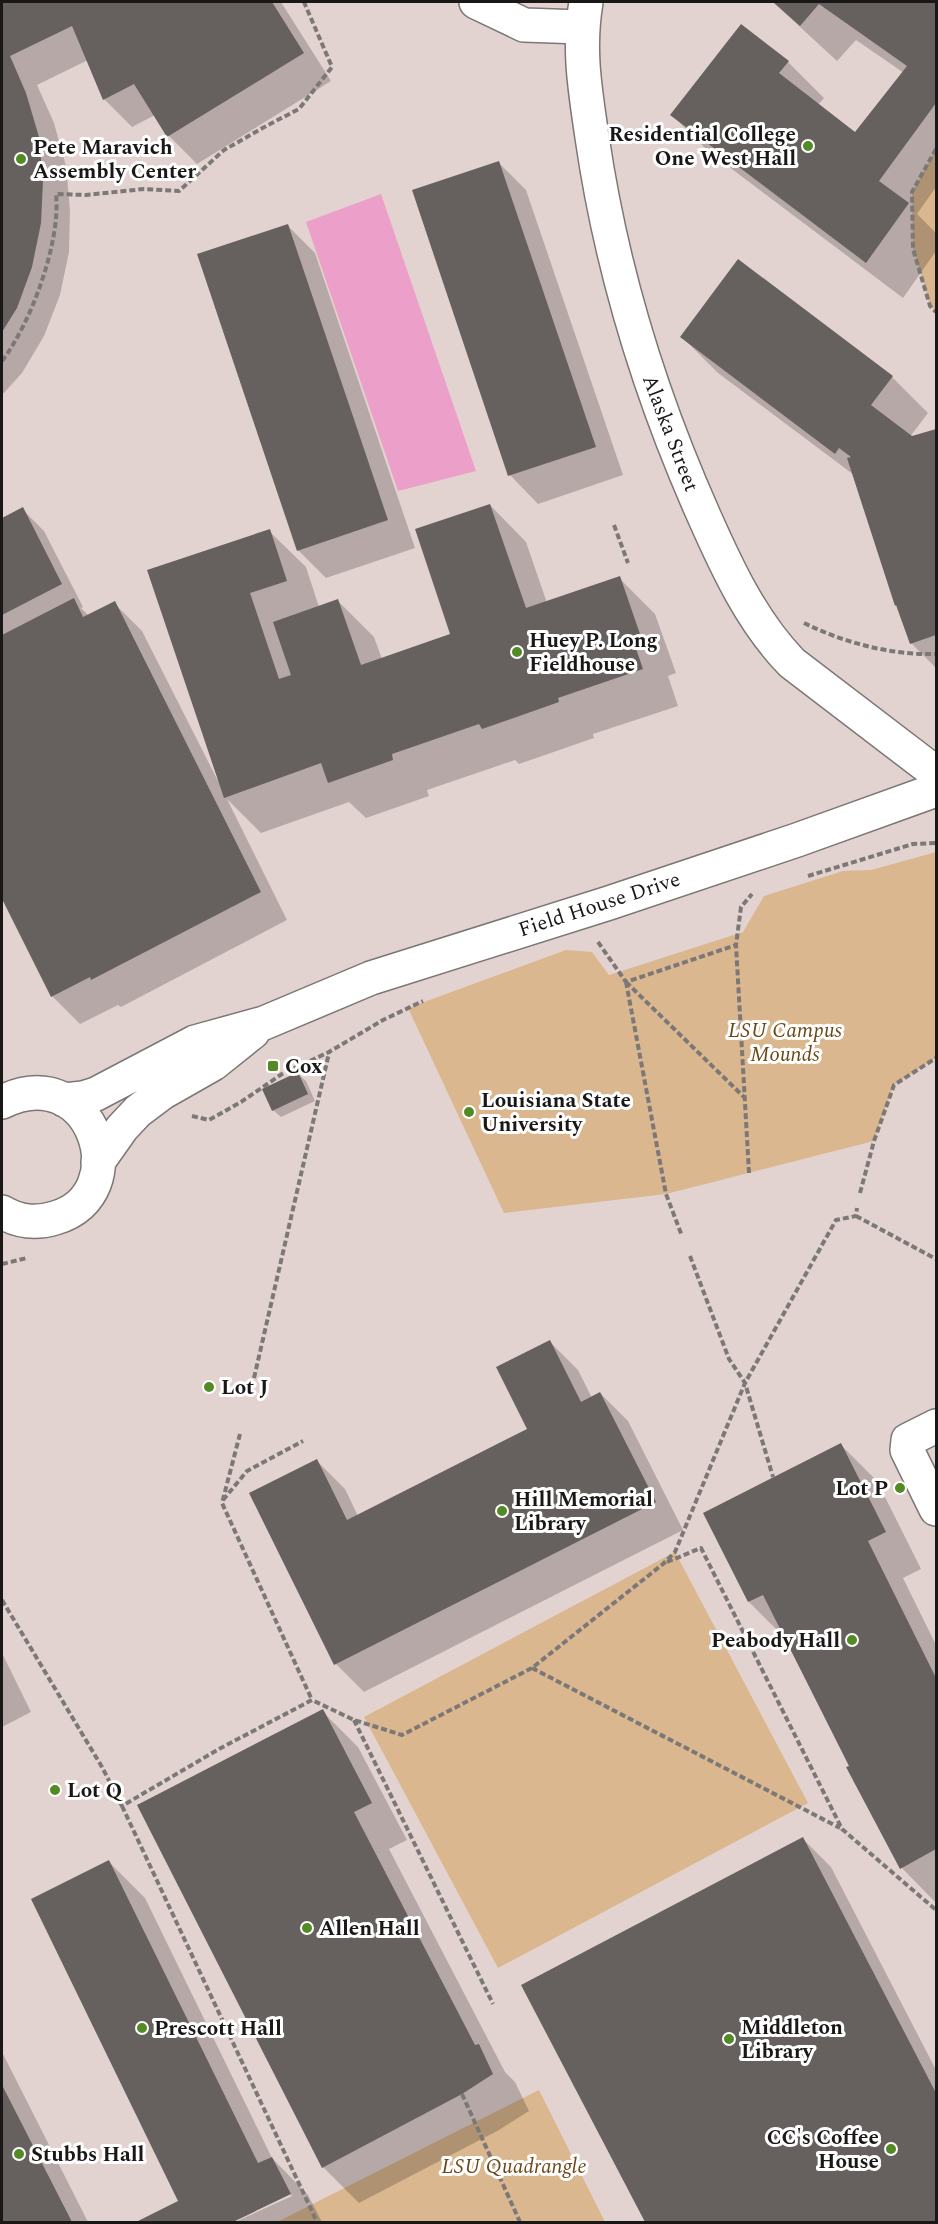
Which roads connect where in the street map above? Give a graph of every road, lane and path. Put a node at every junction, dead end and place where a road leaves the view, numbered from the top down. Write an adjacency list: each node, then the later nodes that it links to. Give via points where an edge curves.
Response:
1 (304, 2): 6 (path, via 332,67 299,109 224,150 179,191 56,194 58,211 48,265 14,345)
2 (476, 2): 3 (street, via 524,25)
3 (584, 14): 11 (street, Alaska Street, via 581,52 599,183 621,282 685,474 723,559 772,643 792,663)
4 (936, 149): 5 (path, via 912,192 913,249 930,306)
5 (936, 312)
6 (2, 361)
7 (614, 525): 8 (path)
8 (628, 563)
9 (803, 622): 10 (path, via 884,651)
10 (936, 654)
11 (936, 773)
12 (936, 790): 20 (street, Field House Drive, via 620,899 381,975)
13 (936, 843): 14 (path, via 913,844)
14 (807, 876)
15 (761, 891): 17 (path, via 751,894 741,907)
16 (593, 936): 18 (path)
17 (736, 945): 18 (path); 25 (path)
18 (626, 982): 25 (path); 34 (path, via 666,1194)
19 (429, 998): 21 (path)
20 (264, 1023): 26 (street, Field House Drive, via 195,1042 96,1094); 28 (street, Field House Drive, via 213,1064 138,1111)
21 (329, 1052): 27 (path, via 282,1074 209,1119); 39 (path)
22 (936, 1058): 30 (path, via 894,1085)
23 (2, 1074): 24 (street)
24 (17, 1098): 26 (street, via 38,1093)
25 (745, 1099): 29 (path)
26 (64, 1100): 28 (street, via 87,1120 94,1133)
27 (189, 1116)
28 (98, 1162): 33 (street, via 94,1182 76,1208 42,1222)
29 (749, 1173)
30 (860, 1193)
31 (857, 1208): 32 (path)
32 (856, 1216): 37 (path); 40 (path, via 836,1220)
33 (9, 1221)
34 (682, 1236)
35 (690, 1256): 40 (path, via 729,1359)
36 (30, 1257): 38 (path)
37 (936, 1259)
38 (2, 1264)
39 (254, 1378)
40 (745, 1383): 44 (path); 47 (path, via 675,1552)
41 (936, 1426): 46 (street, via 908,1440 906,1445)
42 (240, 1434): 45 (path)
43 (303, 1442): 45 (path, via 247,1471)
44 (773, 1478)
45 (222, 1503): 50 (path)
46 (936, 1509)
47 (663, 1564): 49 (path); 53 (path, via 701,1548)
48 (2, 1600): 52 (path)
49 (532, 1668): 51 (path, via 402,1735); 53 (path)
50 (312, 1700): 51 (path); 52 (path)
51 (354, 1720): 55 (path)
52 (122, 1806): 57 (path)
53 (842, 1829): 54 (path)
54 (936, 1910)
55 (493, 2004)
56 (462, 2094): 58 (path)
57 (317, 2223)
58 (520, 2223)

